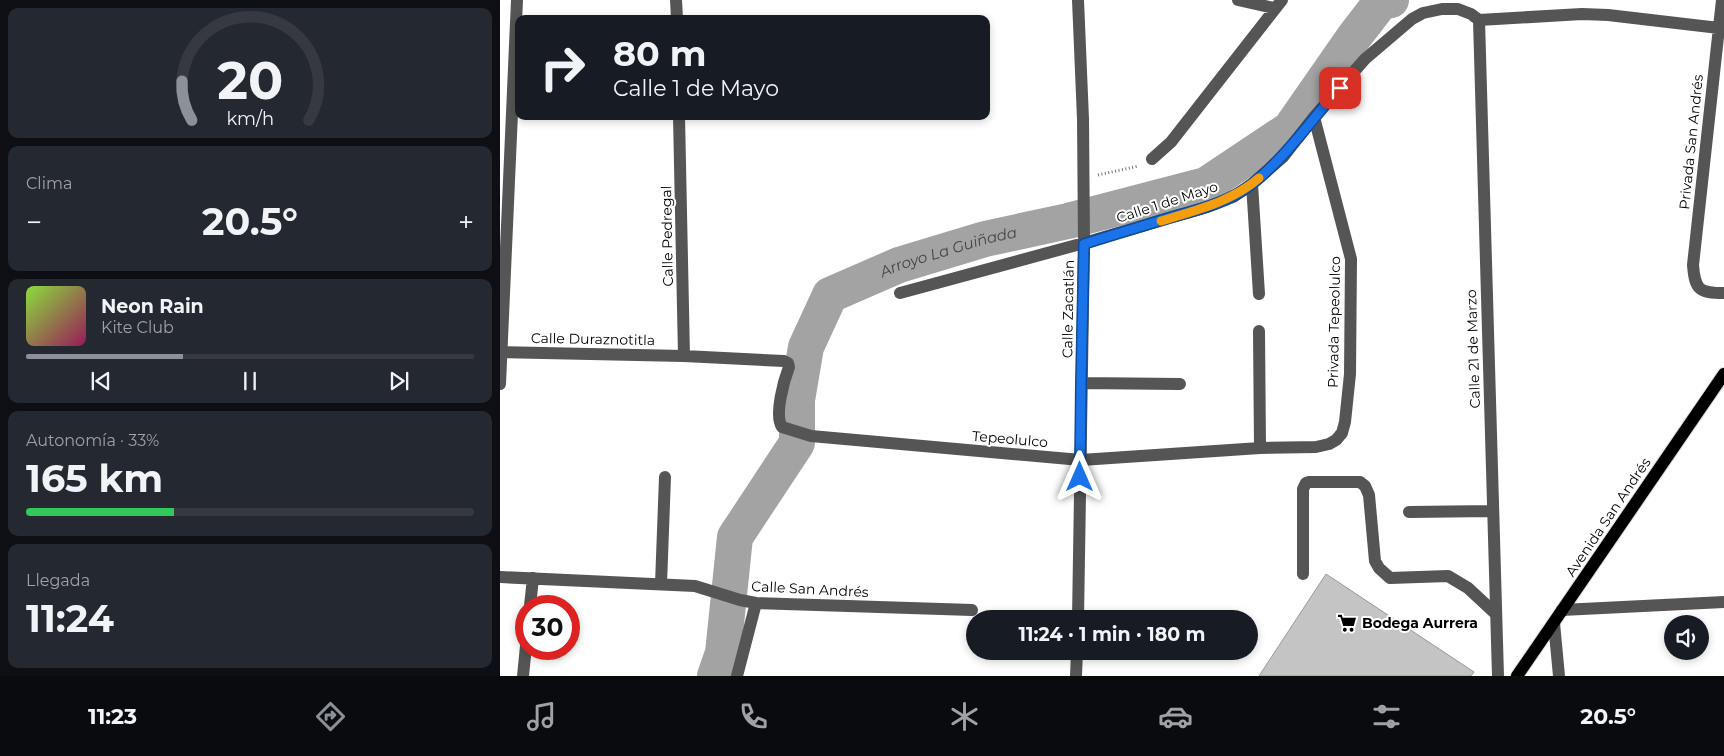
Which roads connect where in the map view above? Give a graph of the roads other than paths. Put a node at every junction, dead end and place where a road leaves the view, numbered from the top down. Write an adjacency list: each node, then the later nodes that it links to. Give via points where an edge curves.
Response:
1 (517, 0): 7 (street)
2 (676, 0): 8 (street)
3 (1078, 0): 16 (street, Calle Zacatlán)
4 (1238, 0): 6 (street)
5 (1722, 0): 10 (street, Privada San Andrés)
6 (1278, 4): 14 (street, via 1171,142)
7 (516, 15)
8 (676, 15)
9 (1479, 20): 10 (street, Calle 1 de Mayo, via 1582,14); 12 (street, Calle 1 de Mayo, via 1458,9 1442,9 1412,19 1365,59); 32 (street, Calle 21 de Marzo)
10 (1719, 28): 18 (street, Privada San Andrés, via 1693,265 1698,288 1704,292)
11 (515, 44): 21 (street)
12 (1314, 117): 15 (street, Calle 1 de Mayo, via 1283,157); 28 (street, Privada Tepeolulco, via 1352,259 1350,374 1345,422)
13 (679, 120): 22 (street, Calle Pedregal)
14 (1152, 160)
15 (1252, 184): 16 (street, Calle 1 de Mayo, via 1233,197 1207,207); 19 (street)
16 (1084, 244): 17 (street, Calle 1 de Mayo); 25 (street, Calle Zacatlán)
17 (900, 293)
18 (1724, 293)
19 (1259, 294)
20 (1259, 330): 29 (street)
21 (501, 352): 22 (street, Calle Duraznotitla); 26 (street)
22 (684, 356): 23 (street, Calle Duraznotitla)
23 (784, 361): 30 (street, Tepeolulco, via 788,367 778,418 782,427 810,436)
24 (1724, 374): 43 (main road, Avenida San Andrés)
25 (1081, 383): 27 (street); 30 (street, Calle Zacatlán)
26 (500, 384)
27 (1180, 384)
28 (1336, 440): 29 (street, Tepeolulco, via 1316,447)
29 (1260, 448): 30 (street, Tepeolulco)
30 (1081, 460): 42 (street, Calle Zacatlán)
31 (666, 477): 37 (street)
32 (1492, 511): 33 (street); 44 (street, Calle 21 de Marzo)
33 (1410, 512)
34 (1303, 574): 44 (street, via 1304,486 1309,482 1360,482 1369,495 1375,561 1383,573 1390,578 1448,576 1468,588)
35 (500, 577): 36 (street, Calle San Andrés)
36 (533, 578): 37 (street, Calle San Andrés); 38 (street)
37 (661, 584): 40 (street, Calle San Andrés, via 695,586)
38 (531, 595)
39 (1724, 602): 43 (street)
40 (756, 603): 41 (street, Calle San Andrés); 49 (street)
41 (972, 610)
42 (1078, 610)
43 (1562, 610): 45 (main road, Avenida San Andrés)
44 (1496, 614): 51 (street, Calle 21 de Marzo)
45 (1554, 623): 52 (main road, Avenida San Andrés); 53 (street)
46 (525, 660): 48 (street)
47 (1077, 660): 50 (street)
48 (523, 676)
49 (737, 676)
50 (1076, 676)
51 (1498, 676)
52 (1517, 676)
53 (1559, 676)

